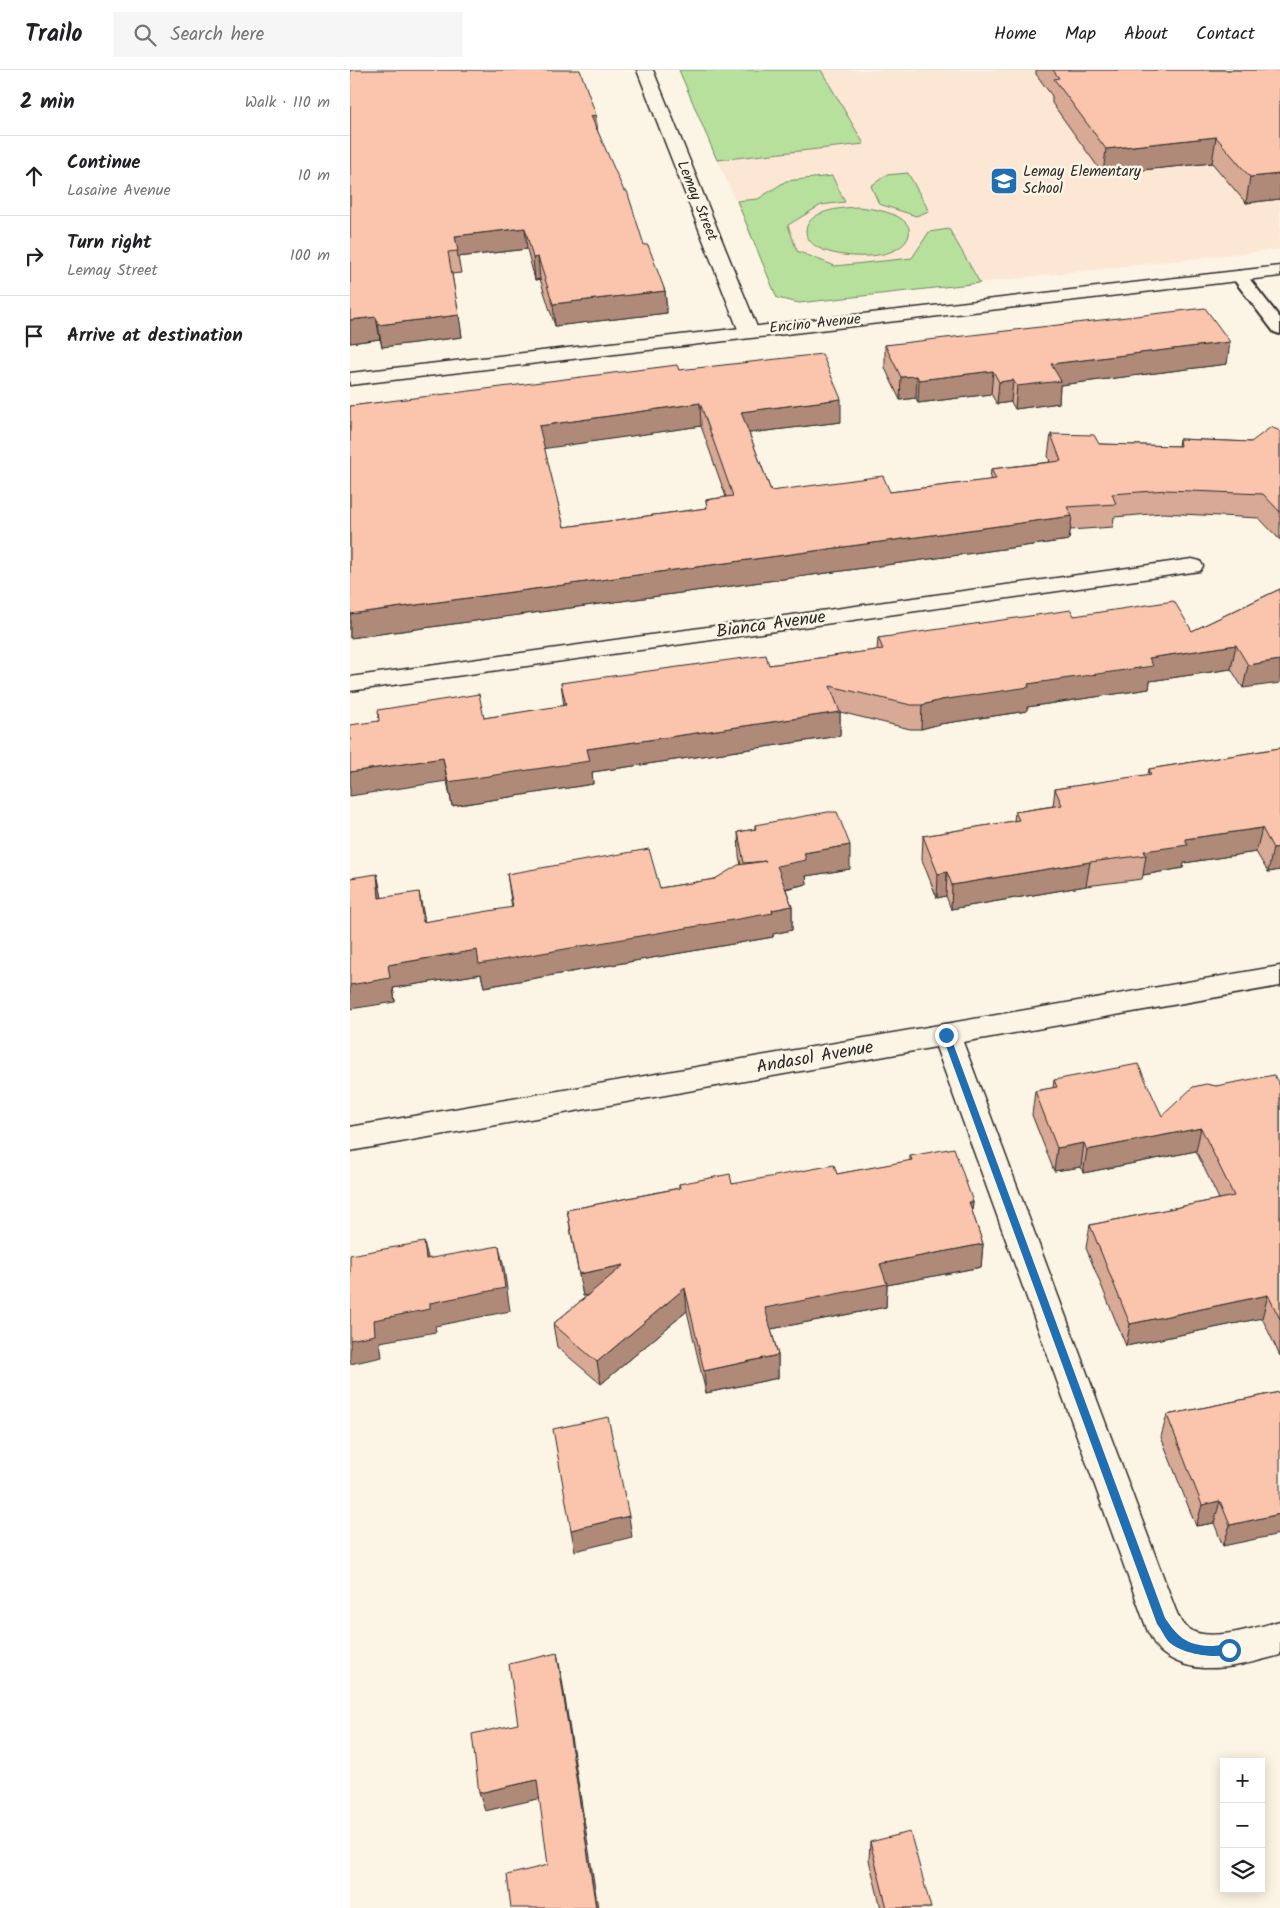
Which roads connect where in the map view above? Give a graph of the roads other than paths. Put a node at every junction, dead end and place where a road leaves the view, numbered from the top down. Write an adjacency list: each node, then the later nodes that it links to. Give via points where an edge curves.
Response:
1 (645, 70): 5 (street, Lemay Street)
2 (1280, 272): 3 (street, Encino Avenue)
3 (1239, 276): 4 (lane); 5 (street, Encino Avenue)
4 (1280, 329)
5 (748, 332): 6 (street, Encino Avenue)
6 (350, 379)
7 (1192, 566): 8 (street, Bianca Avenue)
8 (350, 684)
9 (1280, 976): 10 (street, Andasol Avenue)
10 (946, 1035): 11 (street, Andasol Avenue); 12 (street, via 1161,1620 1173,1639 1192,1648 1210,1651)
11 (350, 1140)
12 (1280, 1638)

